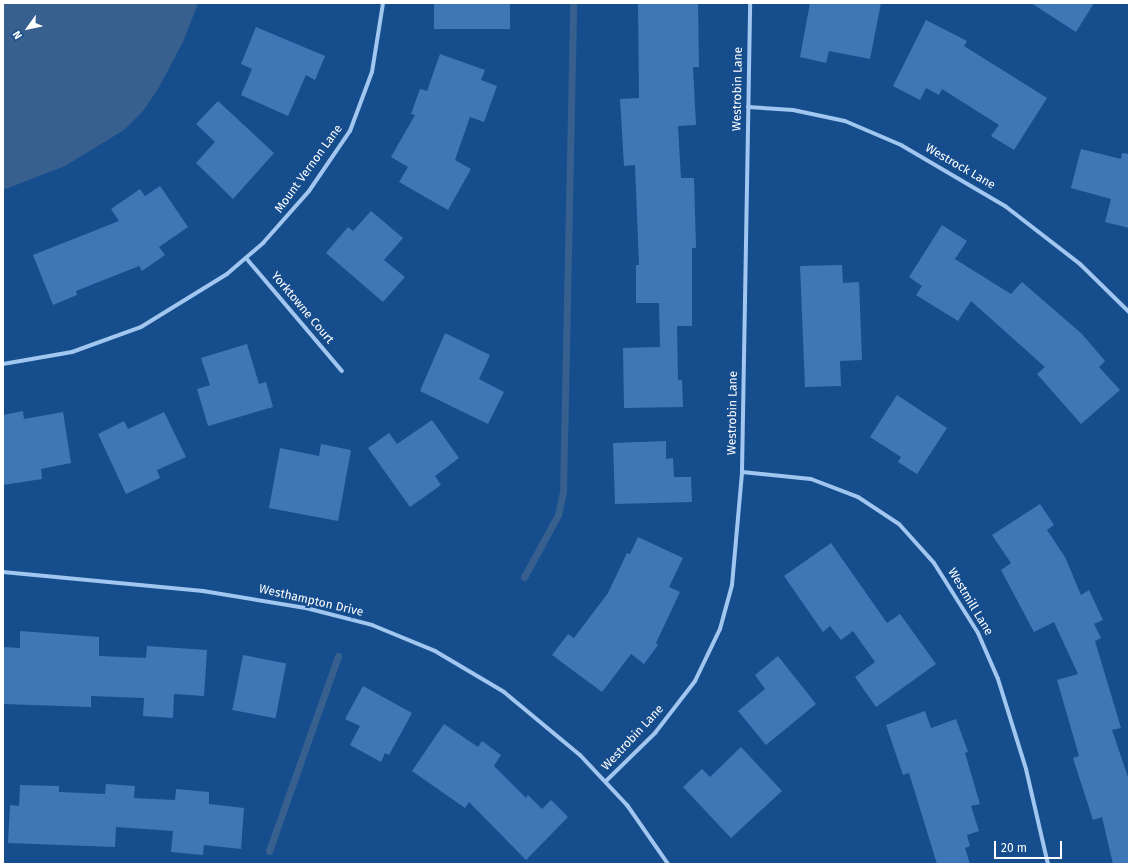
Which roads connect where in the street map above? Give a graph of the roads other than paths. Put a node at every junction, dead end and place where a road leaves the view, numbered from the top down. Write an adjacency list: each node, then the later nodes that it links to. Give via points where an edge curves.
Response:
1 (383, 3): 4 (street, Mount Vernon Lane, via 372,72 350,131 294,210)
2 (750, 3): 3 (street, Westrobin Lane)
3 (748, 107): 5 (street, Westrock Lane, via 793,110 845,121 901,145 1005,206 1080,264); 8 (street, Westrobin Lane)
4 (246, 258): 6 (street, Mount Vernon Lane, via 184,303 141,327 72,352); 7 (street, Yorktowne Court)
5 (1129, 312)
6 (3, 364)
7 (342, 371)
8 (742, 472): 10 (street, Westrobin Lane, via 736,564 726,608 712,647 695,681 670,715); 12 (street, Westmill Lane, via 805,477 858,497 898,524 934,563 978,633 998,679 1026,769)
9 (3, 572): 10 (street, Westhampton Drive, via 260,599 336,614 372,625 435,651 482,676 554,731)
10 (606, 781): 11 (street, Westhampton Drive, via 627,805)
11 (668, 864)
12 (1048, 864)

